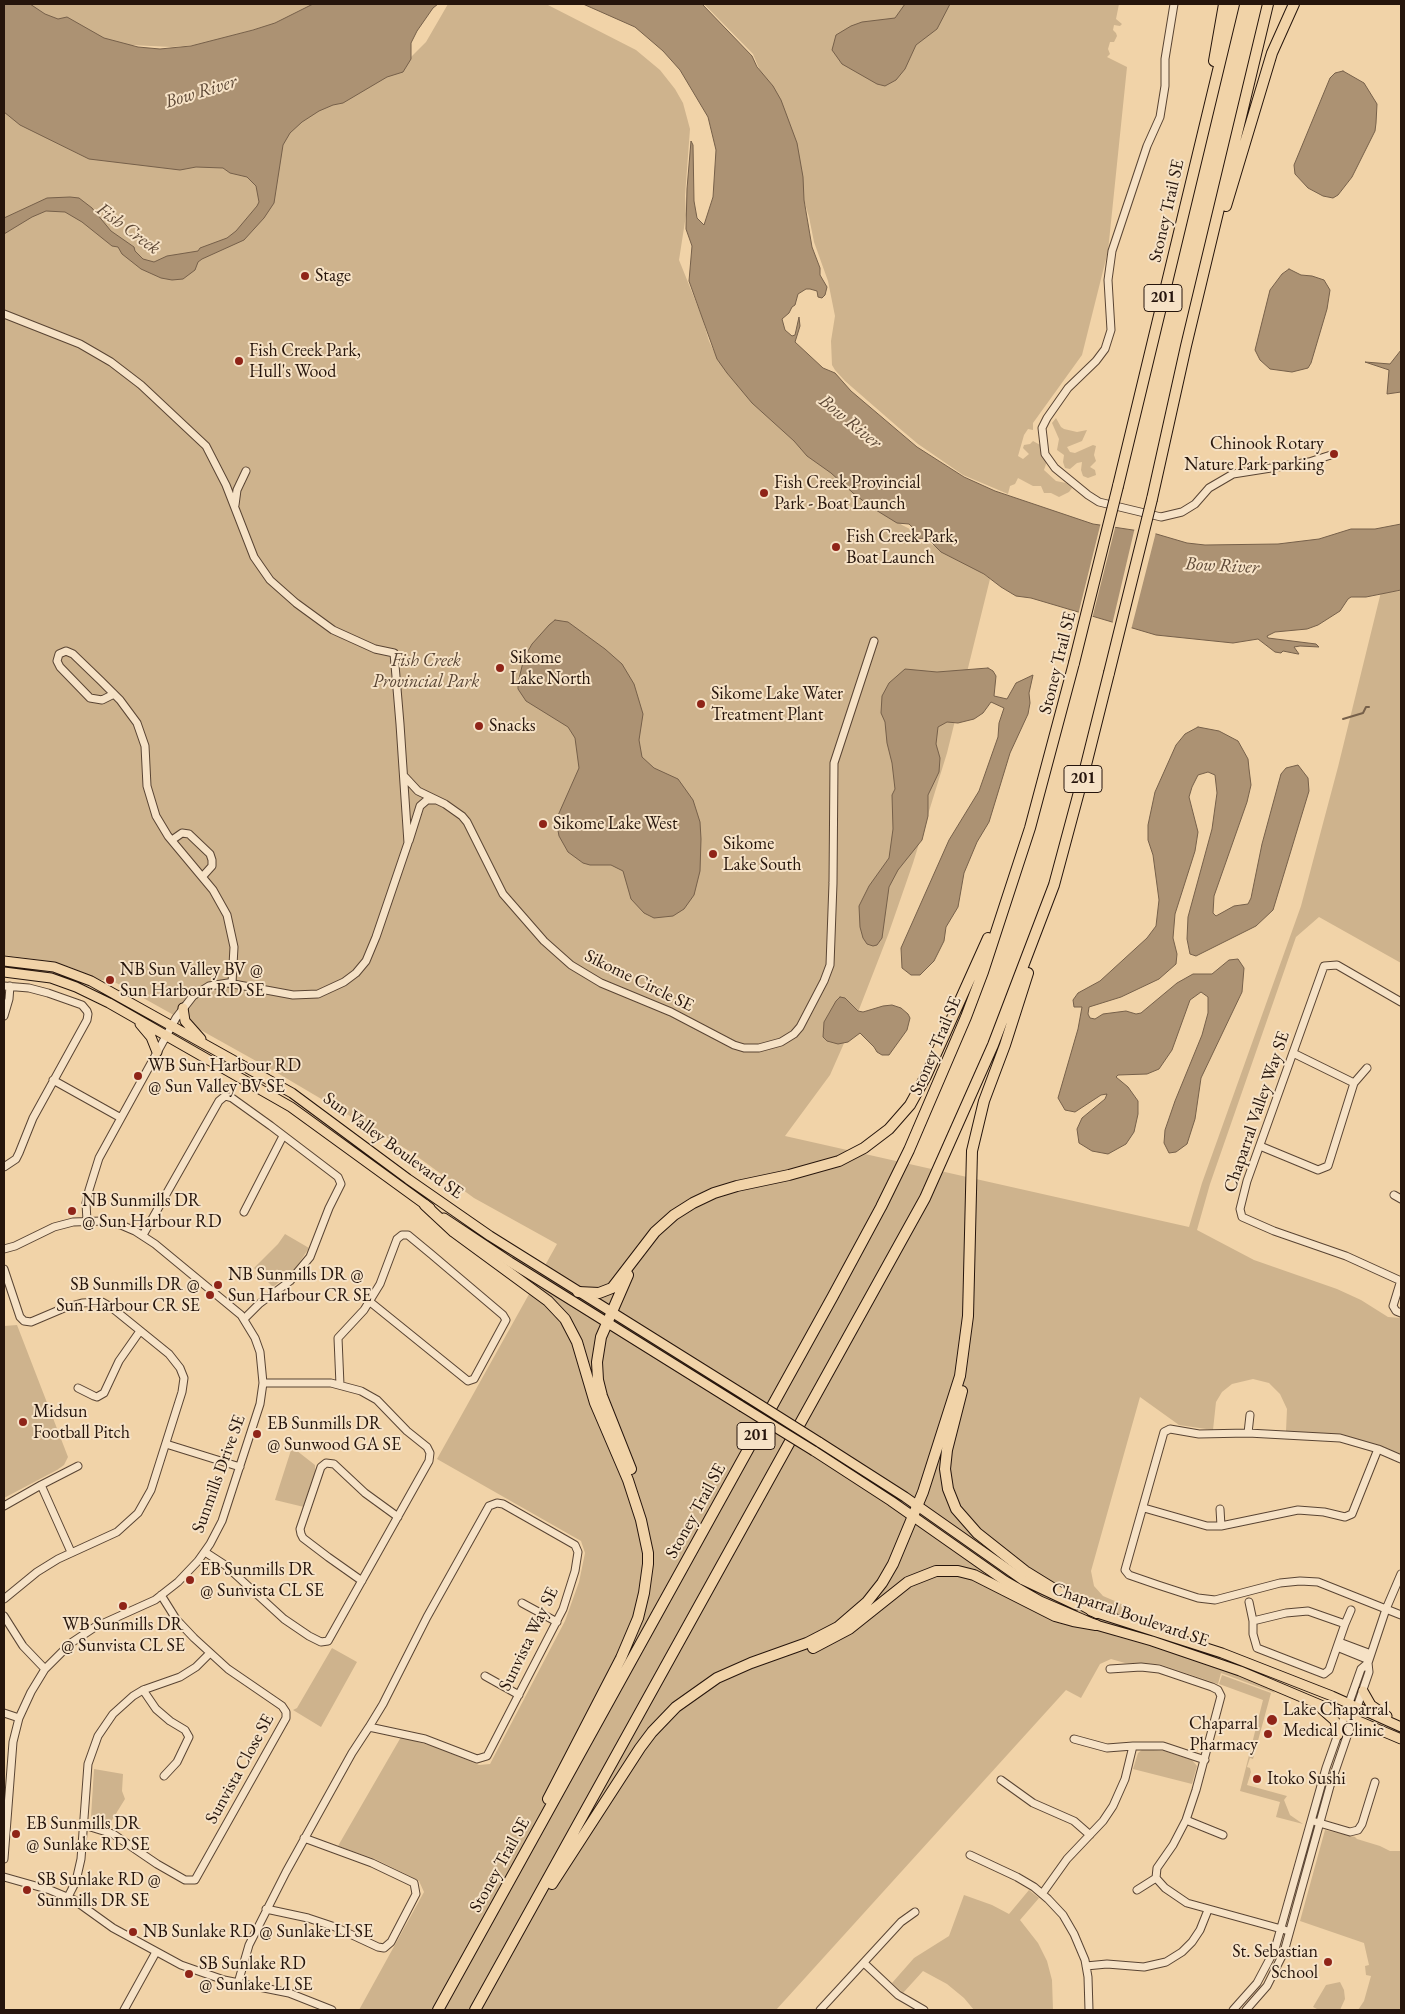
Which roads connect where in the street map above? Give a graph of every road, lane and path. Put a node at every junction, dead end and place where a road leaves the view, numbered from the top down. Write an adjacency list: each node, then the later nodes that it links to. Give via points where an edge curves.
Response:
1 (1174, 4): 9 (street, via 1160,117 1112,251 1108,280 1110,330 1105,349 1068,388 1047,418 1042,428 1045,454 1054,468 1099,502 1161,516 1182,512 1215,484 1233,474 1309,462)
2 (1224, 4): 6 (highway)
3 (1234, 4): 6 (highway, Stoney Trail SE / 201)
4 (1268, 4): 7 (highway, 201)
5 (1294, 4): 7 (highway, via 1272,53)
6 (1208, 109): 18 (highway, Stoney Trail SE / 201, bridge, via 1053,748)
7 (1206, 264): 20 (highway, 201, bridge, via 1152,499)
8 (4, 314): 11 (street, via 80,344 141,385 206,446)
9 (1334, 454)
10 (246, 470): 11 (street, via 237,490)
11 (235, 508): 14 (street, via 259,566 280,589 333,630 394,654)
12 (874, 641): 15 (street, Sikome Circle SE, via 834,763 830,965 800,1027 781,1042 758,1048 734,1045 671,1012 601,983 571,965 544,941 502,894 468,822 457,810)
13 (114, 694): 13 (street, via 72,653 59,654 58,665 90,698 102,700); 16 (street, via 132,715 142,735 150,801)
14 (404, 777): 15 (street, Sikome Circle SE, via 418,791); 17 (street)
15 (437, 800): 17 (street, via 427,800 420,806)
16 (172, 840): 19 (street); 19 (street, via 180,834 189,834 210,854 212,866)
17 (408, 843): 23 (street, via 371,950 362,966 348,979 327,991 308,995)
18 (1015, 875): 46 (highway, via 926,1076 910,1105 889,1130 839,1161 737,1186 697,1201 661,1226); 144 (highway, Stoney Trail SE / 201, via 966,1018 881,1207)
19 (203, 876): 23 (street, via 223,905 230,926 234,954)
20 (1054, 885): 51 (highway, via 974,1141 970,1168); 141 (highway, 201, via 993,1044 925,1198)
21 (4, 960): 29 (main road, Sun Valley Boulevard SE, via 68,971 112,991)
22 (4, 972): 28 (main road, Sun Valley Boulevard SE, via 38,975 62,982)
23 (232, 983): 26 (street, via 207,987 192,996)
24 (7, 986): 27 (street, via 9,999); 35 (street, via 48,993 87,1011 87,1020)
25 (1401, 1002): 33 (street, Chaparral Valley Way SE, via 1337,965 1324,966)
26 (183, 1008): 29 (street); 31 (main road, via 186,1023)
27 (4, 1016)
28 (131, 1016): 30 (main road, Sun Valley Boulevard SE); 32 (main road, via 154,1041)
29 (172, 1026): 30 (street); 31 (main road, Sun Valley Boulevard SE)
30 (166, 1036): 32 (street); 41 (main road, Sun Valley Boulevard SE, via 291,1107)
31 (208, 1046): 49 (main road, Sun Valley Boulevard SE, via 292,1093 442,1203)
32 (157, 1052): 37 (street)
33 (1293, 1053): 36 (street); 39 (street, Chaparral Valley Way SE)
34 (1367, 1068): 36 (street)
35 (53, 1080): 37 (street); 40 (street, via 32,1118 16,1159)
36 (1354, 1083): 39 (street, via 1328,1166 1318,1170)
37 (121, 1118): 43 (street, via 102,1151 92,1179 86,1202)
38 (283, 1136): 42 (street); 44 (street, via 232,1098 222,1098); 54 (street, via 338,1178 341,1184 306,1263 290,1281)
39 (1260, 1146): 48 (street, Chaparral Valley Way SE, via 1244,1190 1240,1210 1242,1217 1346,1256)
40 (4, 1167)
41 (425, 1205): 55 (main road, Sun Valley Boulevard SE); 79 (highway, via 454,1232 552,1304 568,1323 598,1412 635,1499)
42 (244, 1212)
43 (87, 1221): 44 (street, Sunmills Drive SE, via 121,1225); 45 (street, Sunmills Drive SE, via 60,1225)
44 (143, 1236): 54 (street, Sunmills Drive SE)
45 (4, 1249)
46 (637, 1256): 49 (highway, via 610,1289 599,1293); 53 (highway)
47 (4, 1270): 56 (street, via 20,1317 26,1322 72,1306 98,1302 108,1305)
48 (1401, 1281): 52 (street, Chaparral Valley Way SE, via 1393,1306)
49 (578, 1292): 53 (main road, Sun Valley Boulevard SE)
50 (369, 1301): 50 (street, via 380,1284 398,1238 406,1234 506,1320 474,1379 468,1381); 58 (street, via 338,1338)
51 (969, 1302): 71 (highway, via 958,1385); 88 (highway, via 967,1368 945,1464 950,1496 967,1522 997,1549 1037,1579)
52 (1398, 1311)
53 (611, 1313): 55 (highway); 60 (main road, Sun Valley Boulevard SE)
54 (244, 1319): 57 (street, Sunmills Drive SE, via 260,1352)
55 (607, 1323): 61 (main road, Sun Valley Boulevard SE); 79 (highway, via 598,1347 598,1380 639,1494)
56 (140, 1330): 59 (street, via 119,1361 104,1393 97,1397); 64 (street, via 169,1354 183,1372 182,1392)
57 (263, 1383): 58 (street); 68 (street, Sunmills Drive SE, via 260,1404)
58 (340, 1385): 75 (street, via 377,1400 430,1453 429,1461)
59 (78, 1388)
60 (746, 1396): 71 (main road, Chaparral Boulevard SE, bridge)
61 (741, 1406): 74 (main road, Chaparral Boulevard SE, bridge)
62 (1250, 1415): 63 (street)
63 (1248, 1433): 65 (street, via 1340,1438); 72 (street, via 1199,1434 1170,1429 1164,1432)
64 (166, 1444): 68 (street); 77 (street, via 151,1490 138,1513 117,1532)
65 (1378, 1449): 66 (street); 76 (street, via 1352,1514 1345,1517 1298,1510)
66 (1401, 1459)
67 (78, 1466): 69 (street)
68 (240, 1467): 78 (street, Sunmills Drive SE, via 222,1521)
69 (41, 1485): 70 (street); 77 (street)
70 (4, 1506)
71 (918, 1506): 74 (highway); 88 (main road, Chaparral Boulevard SE, via 1030,1584)
72 (1144, 1508): 76 (street, via 1207,1526); 86 (street, via 1125,1570 1129,1575 1198,1598 1215,1600 1280,1583 1318,1582)
73 (1220, 1509): 76 (street)
74 (914, 1516): 94 (main road, Chaparral Boulevard SE, via 1024,1593); 100 (highway, via 885,1578 853,1616 819,1638)
75 (398, 1517): 81 (street); 81 (street, via 365,1493 334,1464 326,1463 321,1467 301,1534)
76 (1220, 1526)
77 (71, 1552): 83 (street, via 37,1572)
78 (205, 1552): 81 (street, via 225,1565 284,1619 323,1642 331,1638); 82 (street, Sunmills Drive SE, via 186,1575)
79 (648, 1553): 144 (highway, via 644,1593 628,1642)
80 (1401, 1574): 86 (street)
81 (362, 1581)
82 (161, 1596): 96 (street, Sunvista Close SE, via 176,1619); 98 (street, Sunmills Drive SE, via 85,1633)
83 (4, 1599)
84 (1249, 1602): 91 (street)
85 (522, 1603): 92 (street)
86 (1386, 1609): 89 (street); 97 (street)
87 (1351, 1610): 93 (street)
88 (1097, 1613): 106 (main road, Chaparral Boulevard SE, via 1222,1653)
89 (1401, 1615)
90 (4, 1616): 98 (street, via 23,1646)
91 (1254, 1621): 93 (street, via 1308,1611); 95 (street, via 1257,1648 1324,1674 1329,1670)
92 (557, 1622): 104 (street, Sunvista Way SE); 110 (street, Sunvista Way SE, via 572,1584 577,1547 503,1504 492,1504)
93 (1345, 1624): 95 (street)
94 (1096, 1625): 100 (highway, via 1055,1616 974,1575 936,1571 908,1582 857,1624 830,1640 799,1653); 105 (main road, Chaparral Boulevard SE, via 1184,1651)
95 (1338, 1644): 97 (street)
96 (210, 1653): 102 (street, via 180,1677); 124 (street, Sunvista Close SE, via 282,1706 287,1714 197,1878 185,1880 113,1834)
97 (1369, 1659): 103 (street); 106 (street, via 1361,1669)
98 (45, 1669): 109 (street, Sunmills Drive SE)
99 (1110, 1669): 116 (street, via 1155,1668 1219,1691 1220,1701)
100 (723, 1675): 141 (highway, via 685,1699 652,1732)
101 (485, 1676): 104 (street)
102 (143, 1690): 117 (street, via 156,1709 185,1730 189,1737 176,1762); 124 (street, via 113,1714 93,1746 88,1764)
103 (1363, 1691): 106 (street); 111 (main road, via 1371,1705)
104 (519, 1695): 110 (street, Sunvista Way SE, via 488,1754 481,1759 425,1739)
105 (1308, 1698): 108 (main road, Chaparral Boulevard SE); 112 (main road, via 1333,1719)
106 (1353, 1706): 108 (street); 111 (main road, Chaparral Boulevard SE)
107 (4, 1714): 109 (street)
108 (1350, 1716): 112 (street); 113 (main road, Chaparral Boulevard SE); 123 (street)
109 (19, 1718): 118 (street, Sunmills Drive SE)
110 (368, 1727): 127 (street, Sunvista Way SE)
111 (1401, 1727)
112 (1338, 1735): 122 (street)
113 (1401, 1739)
114 (1074, 1740): 115 (street, via 1107,1748)
115 (1133, 1746): 116 (street, via 1164,1746); 125 (street, via 1117,1798)
116 (1204, 1760): 121 (street)
117 (164, 1776)
118 (7, 1778): 129 (street, Sunmills Drive SE)
119 (1001, 1780): 125 (street, via 1033,1803 1074,1820)
120 (1375, 1782): 123 (street, via 1358,1830 1350,1832)
121 (1186, 1820): 126 (street); 131 (street, via 1157,1868)
122 (1311, 1821): 123 (street); 138 (street)
123 (1319, 1823): 139 (street)
124 (84, 1825): 134 (street, via 79,1870)
125 (1090, 1835): 133 (street)
126 (1223, 1835)
127 (304, 1838): 135 (street, Sunvista Way SE); 135 (street, via 372,1863 414,1883 416,1894 392,1942 384,1948 378,1947 317,1921)
128 (970, 1855): 133 (street, via 1017,1877)
129 (4, 1859)
130 (4, 1876): 134 (street)
131 (1156, 1878): 132 (street); 136 (street, via 1180,1899)
132 (1137, 1890)
133 (1042, 1894): 143 (street, via 1068,1924)
134 (68, 1898): 140 (street)
135 (266, 1909): 145 (street, Sunvista Way SE, via 247,1951)
136 (1208, 1910): 138 (street); 143 (street, via 1192,1942 1166,1962 1138,1967)
137 (915, 1912): 142 (street, via 901,1922)
138 (1281, 1929): 139 (street); 146 (street, via 1266,1970)
139 (1290, 1931): 147 (street, via 1274,1974)
140 (156, 1952): 145 (street, via 197,1971); 148 (street)
141 (504, 1958): 151 (highway, 201)
142 (864, 1963): 152 (street); 153 (street, via 898,1995)
143 (1086, 1966): 154 (street)
144 (456, 1978): 150 (highway, Stoney Trail SE / 201)
145 (238, 1983): 149 (street, via 289,1993)
146 (1244, 2000): 147 (street); 155 (street)
147 (1250, 2009)
148 (124, 2010)
149 (332, 2010)
150 (438, 2010)
151 (475, 2010)
152 (820, 2010)
153 (924, 2010)
154 (1089, 2010)
155 (1233, 2010)

